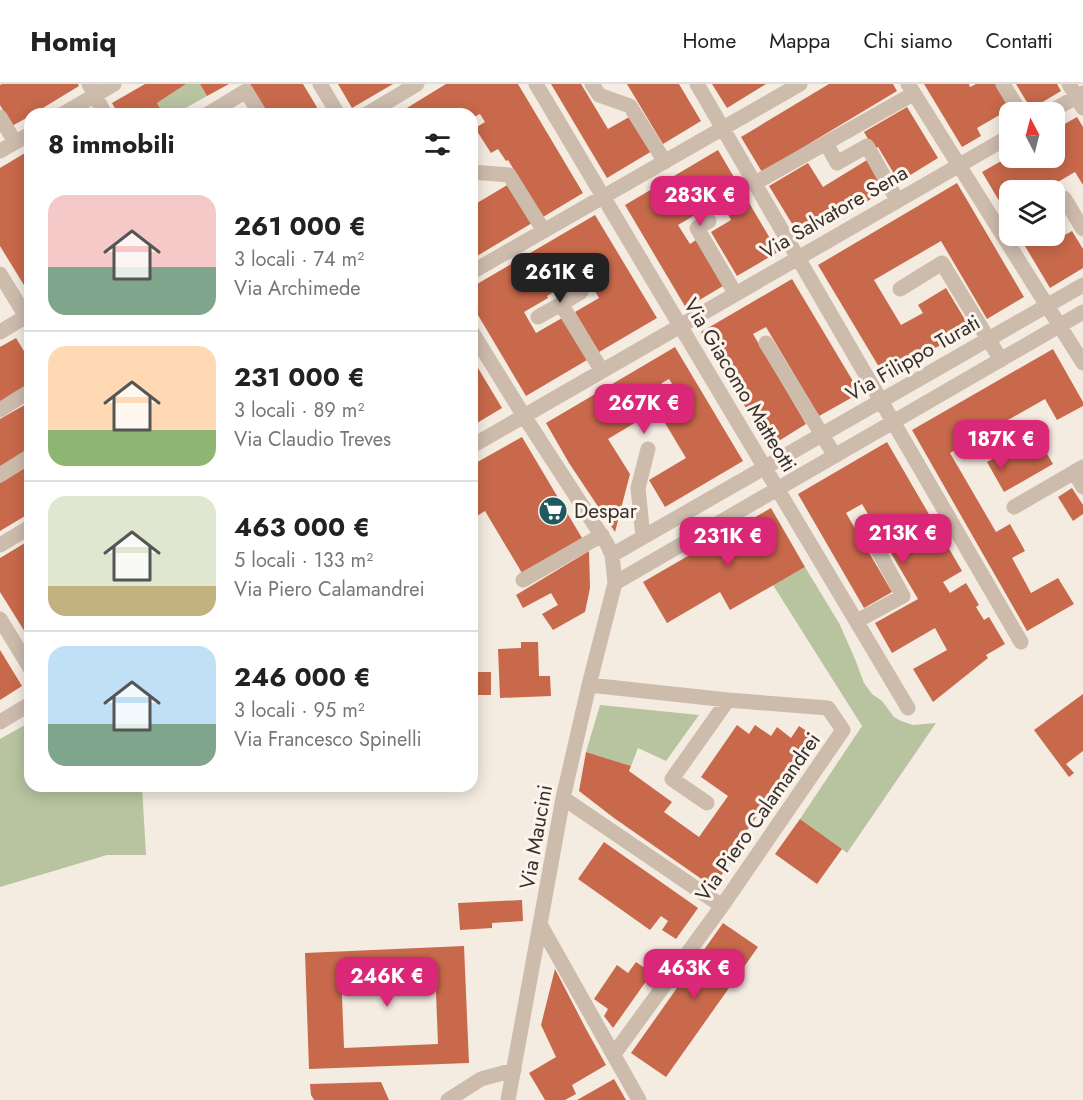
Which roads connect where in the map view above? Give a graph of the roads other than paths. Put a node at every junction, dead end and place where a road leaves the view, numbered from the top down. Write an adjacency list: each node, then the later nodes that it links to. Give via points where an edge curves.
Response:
1 (114, 84): 10 (street)
2 (320, 84): 16 (street)
3 (417, 84): 17 (street)
4 (536, 84): 29 (street, Via Giacomo Matteotti)
5 (592, 84): 25 (street, via 599,95 630,106)
6 (697, 84): 19 (street)
7 (799, 84): 19 (street)
8 (1003, 84): 11 (street)
9 (910, 89): 23 (street); 26 (street)
10 (92, 90): 12 (street); 13 (street)
11 (1014, 102)
12 (70, 108)
13 (102, 108)
14 (218, 108): 15 (street, via 246,91)
15 (256, 108)
16 (334, 108)
17 (377, 108)
18 (0, 117): 21 (street)
19 (722, 129): 25 (street); 28 (street)
20 (24, 137): 21 (street)
21 (15, 142): 24 (street)
22 (999, 142): 26 (street, Via Salvatore Sena)
23 (826, 143): 28 (street); 30 (street, via 837,163 867,146)
24 (0, 151)
25 (665, 162): 29 (street)
26 (958, 166): 30 (street, Via Salvatore Sena); 43 (street)
27 (478, 172): 34 (street, via 509,175)
28 (755, 183): 35 (street)
29 (604, 196): 34 (street); 48 (street, Via Giacomo Matteotti)
30 (897, 200): 35 (street, Via Salvatore Sena)
31 (1065, 200): 33 (street)
32 (709, 221): 41 (street, via 697,228)
33 (1083, 229)
34 (543, 231): 36 (street)
35 (798, 257): 41 (street, Via Salvatore Sena); 58 (street)
36 (478, 269)
37 (0, 274): 44 (street)
38 (1083, 285): 43 (street, Via Filippo Turati)
39 (900, 289): 51 (street, via 942,263)
40 (581, 292): 42 (street)
41 (735, 293): 48 (street, Via Salvatore Sena)
42 (561, 304): 46 (street); 56 (street)
43 (1046, 305): 49 (street); 51 (street, Via Filippo Turati)
44 (24, 310)
45 (1083, 312): 49 (street)
46 (538, 317)
47 (24, 320): 50 (street)
48 (680, 326): 56 (street, Via Salvatore Sena); 67 (street, Via Giacomo Matteotti)
49 (1059, 326): 54 (street); 55 (street)
50 (0, 332)
51 (988, 339): 54 (street); 58 (street, Via Filippo Turati)
52 (478, 342): 60 (street)
53 (766, 343): 62 (street)
54 (1001, 360): 61 (street)
55 (1083, 363)
56 (602, 371): 60 (street, Via Salvatore Sena)
57 (24, 395): 59 (street)
58 (881, 400): 61 (street); 62 (street, Via Filippo Turati)
59 (0, 410)
60 (524, 416): 63 (street, Via Salvatore Sena); 75 (street)
61 (894, 422): 65 (street); 83 (street)
62 (822, 434): 65 (street); 67 (street, Via Filippo Turati)
63 (478, 443)
64 (648, 449): 76 (street, via 638,488)
65 (836, 456): 71 (street)
66 (24, 460): 69 (street)
67 (765, 467): 71 (street, Via Giacomo Matteotti); 76 (street, Via Filippo Turati)
68 (1079, 470): 70 (street); 72 (street)
69 (0, 474)
70 (1083, 487)
71 (777, 490): 80 (street); 82 (street, Via Giacomo Matteotti)
72 (1014, 507)
73 (865, 527): 82 (street, via 903,596)
74 (24, 531): 77 (street)
75 (602, 535): 78 (street); 79 (street)
76 (643, 537): 78 (street, Via Filippo Turati)
77 (0, 545)
78 (612, 555): 80 (street)
79 (523, 580)
80 (615, 583): 85 (street, Via Maucini)
81 (0, 619): 84 (street)
82 (857, 621): 88 (street, Via Giacomo Matteotti)
83 (1021, 642)
84 (24, 658)
85 (589, 685): 86 (street, Via Piero Calamandrei); 90 (street, Via Maucini)
86 (728, 700): 91 (street, via 672,779); 92 (street, Via Piero Calamandrei, via 828,708 843,730)
87 (24, 708): 89 (street)
88 (909, 708)
89 (0, 722)
90 (563, 798): 92 (street); 93 (street, Via Maucini)
91 (707, 803)
92 (722, 906): 94 (street, Via Piero Calamandrei)
93 (541, 926): 94 (street); 95 (street, Via Maucini)
94 (614, 1054): 98 (street)
95 (514, 1070): 96 (street, via 481,1079); 97 (street, Via Maucini)
96 (448, 1100)
97 (508, 1100)
98 (639, 1100)

